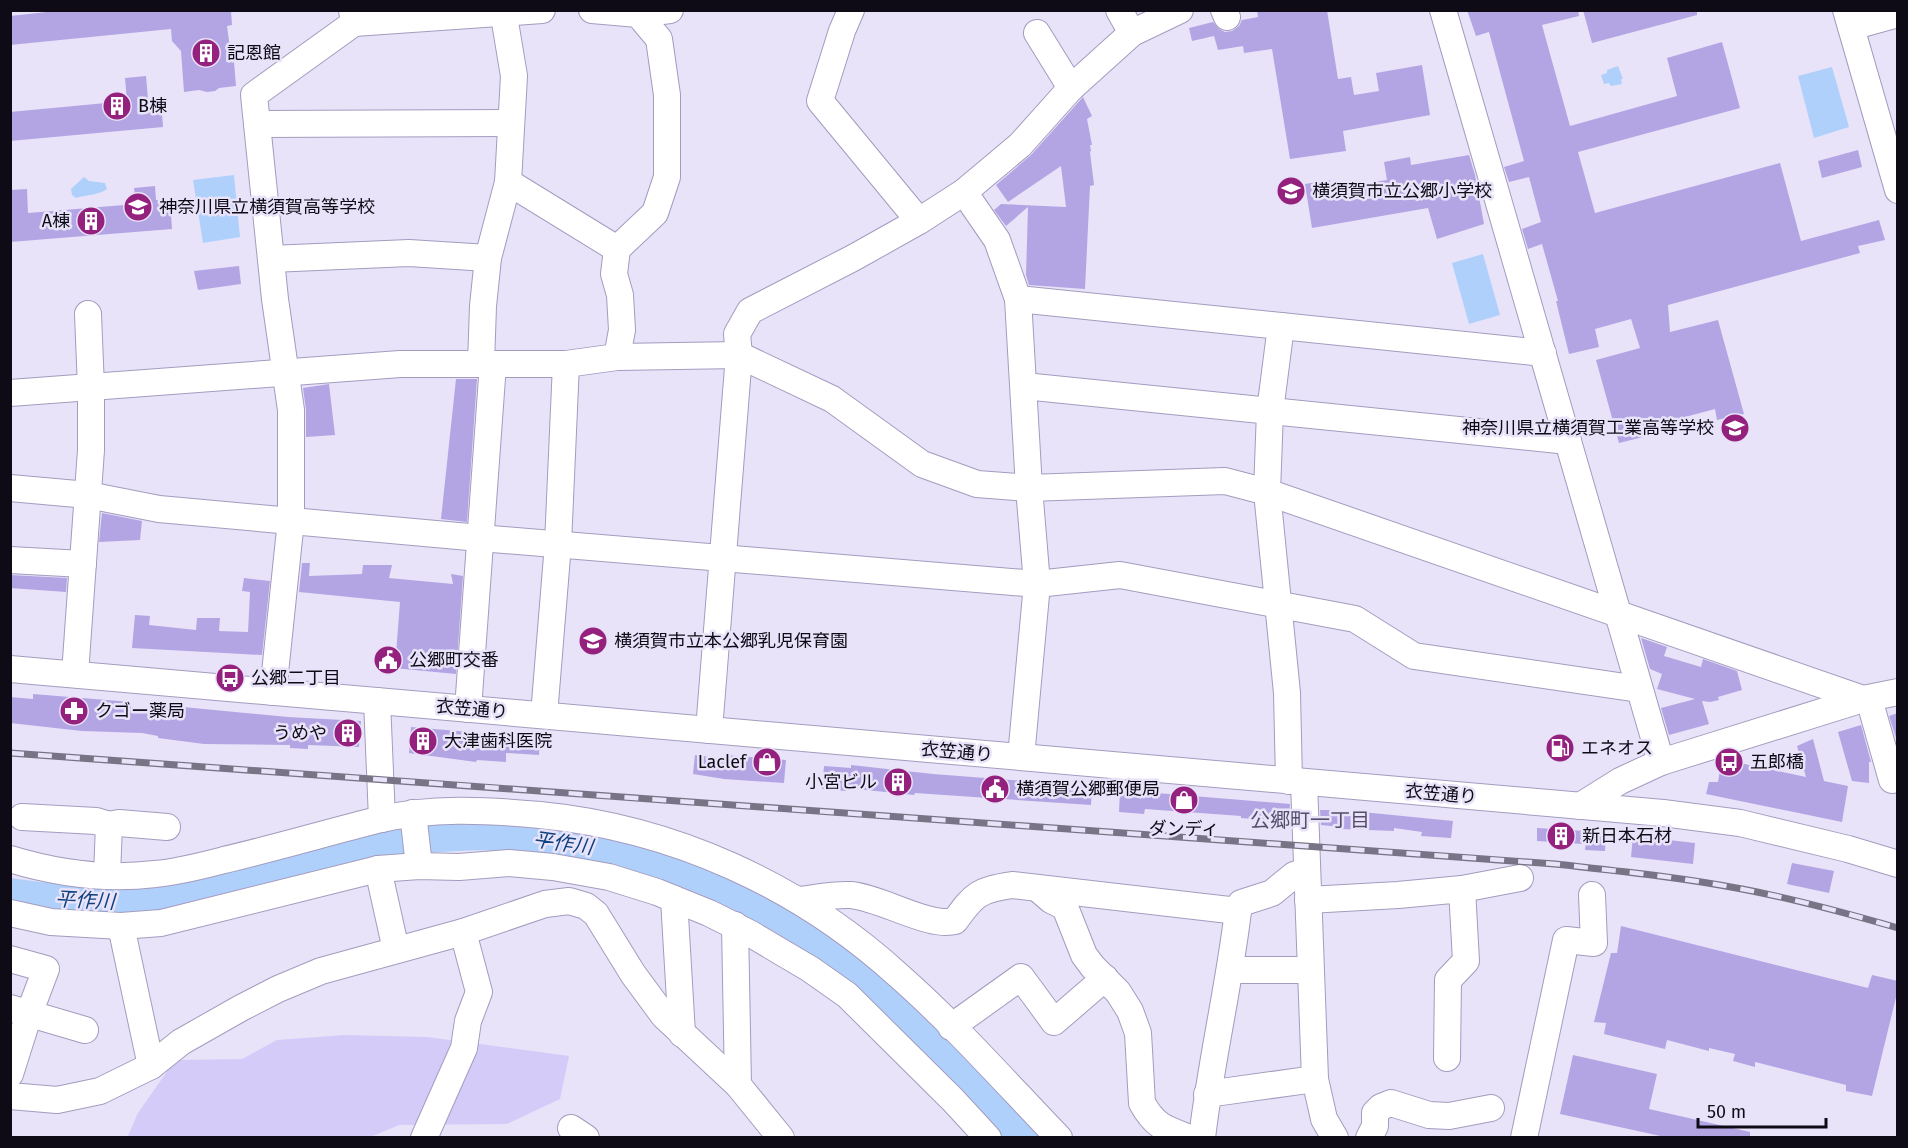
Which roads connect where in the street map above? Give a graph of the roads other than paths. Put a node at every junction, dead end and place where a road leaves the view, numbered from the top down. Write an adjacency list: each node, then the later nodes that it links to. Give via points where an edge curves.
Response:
1 (542, 10): 8 (street)
2 (592, 10): 9 (street)
3 (670, 10): 9 (street)
4 (851, 10): 22 (street, via 820,101)
5 (1119, 10): 14 (street)
6 (1180, 10): 14 (street)
7 (1443, 10): 29 (street)
8 (504, 12): 11 (street); 16 (street, via 514,76)
9 (638, 14): 23 (street, via 659,39 667,96 667,177 655,213)
10 (1898, 14): 12 (street)
11 (353, 17): 18 (street, via 254,95)
12 (1848, 19): 17 (street)
13 (1036, 33): 15 (street)
14 (1132, 33): 15 (street)
15 (1071, 88): 21 (street, via 1020,145)
16 (510, 123): 18 (street); 19 (street)
17 (1888, 123): 20 (street)
18 (257, 124): 25 (street)
19 (508, 182): 23 (street); 24 (street)
20 (1898, 190)
21 (964, 192): 22 (street); 26 (street, via 997,240)
22 (919, 221): 30 (street, via 750,310 737,334)
23 (617, 249): 31 (street, via 614,274 620,294 622,330)
24 (488, 258): 25 (street, via 409,253); 33 (street, via 483,306)
25 (271, 259): 34 (street)
26 (1018, 299): 28 (street); 35 (street)
27 (88, 314): 36 (street)
28 (1281, 326): 29 (street); 38 (street)
29 (1543, 353): 39 (street)
30 (739, 355): 31 (street); 41 (street, via 832,399 922,464 977,484); 47 (street)
31 (617, 357): 32 (street)
32 (566, 363): 33 (street); 46 (street)
33 (487, 364): 34 (street, via 400,364); 45 (street)
34 (285, 374): 36 (street); 44 (street, via 291,410)
35 (1024, 386): 38 (street); 41 (street)
36 (91, 388): 37 (street); 43 (street)
37 (10, 393)
38 (1270, 411): 39 (street); 42 (street)
39 (1568, 441): 52 (street)
40 (10, 488): 43 (street)
41 (1029, 488): 42 (street, via 1225,481); 50 (street)
42 (1267, 492): 51 (street); 52 (street)
43 (88, 495): 44 (street, via 159,509); 49 (street)
44 (291, 520): 45 (street); 56 (street)
45 (480, 538): 46 (street); 60 (street)
46 (558, 544): 47 (street); 61 (street)
47 (724, 558): 50 (street); 62 (street)
48 (10, 560): 49 (street)
49 (83, 564): 54 (street)
50 (1037, 584): 51 (street, via 1120,575); 63 (street)
51 (1277, 604): 55 (street, via 1355,618 1414,656); 66 (street)
52 (1617, 614): 55 (street); 58 (street)
53 (10, 669): 54 (street, 衣笠通り)
54 (75, 674): 56 (street, 衣笠通り)
55 (1640, 689): 64 (street)
56 (273, 692): 59 (street, 衣笠通り)
57 (1898, 692): 58 (street)
58 (1866, 699): 64 (street); 65 (street)
59 (377, 701): 60 (street, 衣笠通り); 70 (street)
60 (468, 709): 61 (street, 衣笠通り)
61 (544, 715): 62 (street, 衣笠通り)
62 (709, 730): 63 (street, 衣笠通り)
63 (1021, 757): 66 (street, 衣笠通り)
64 (1661, 762): 67 (street)
65 (1892, 780)
66 (1296, 782): 67 (street, 衣笠通り); 77 (street)
67 (1580, 806): 75 (street, 衣笠通り, via 1740,823)
68 (413, 815): 70 (street); 74 (street); 84 (street, via 441,810 474,811 595,822 718,859)
69 (22, 816): 71 (street)
70 (382, 819): 78 (street, via 188,869)
71 (109, 825): 72 (street); 78 (street)
72 (167, 826)
73 (10, 860): 78 (street, via 73,873)
74 (418, 863): 76 (street); 83 (street, via 553,867 609,877)
75 (1898, 864)
76 (378, 869): 88 (street, via 161,923); 91 (street)
77 (1306, 871): 85 (street); 86 (street, via 1294,875 1272,893 1241,903)
78 (107, 875)
79 (1520, 878): 81 (street)
80 (1034, 886): 84 (street, via 1012,885 977,894 955,921 946,924 850,895); 86 (street); 95 (street, via 1065,907 1084,955)
81 (1462, 889): 85 (street); 100 (street, via 1466,961 1448,981)
82 (1592, 895): 116 (street, via 1594,943 1566,940)
83 (674, 899): 89 (street); 99 (street)
84 (799, 900): 97 (street, via 873,953)
85 (1308, 900): 94 (street)
86 (1238, 911): 93 (street)
87 (10, 914): 88 (street, via 51,922)
88 (121, 926): 101 (street)
89 (735, 926): 104 (street); 110 (street, via 847,995)
90 (463, 932): 91 (street); 99 (street, via 545,904 569,901 586,906 596,914 664,1016); 108 (street, via 479,992 468,1021 464,1048)
91 (396, 950): 101 (street, via 321,971 278,988 181,1042)
92 (10, 959): 96 (street, via 46,969)
93 (1231, 970): 94 (street); 105 (street)
94 (1310, 970): 103 (street)
95 (1106, 978): 97 (street, via 1054,1022 1021,977); 112 (street, via 1130,1011 1137,1033 1142,1103 1161,1127)
96 (20, 1011): 98 (street); 102 (street)
97 (951, 1027): 111 (street)
98 (85, 1030)
99 (682, 1034): 104 (street)
100 (1447, 1058)
101 (151, 1066): 106 (street, via 100,1091 57,1100)
102 (10, 1074)
103 (1315, 1079): 105 (street); 114 (street, via 1324,1119)
104 (738, 1085): 109 (street)
105 (1207, 1094): 113 (street)
106 (10, 1096)
107 (1491, 1108): 115 (street, via 1449,1116 1429,1115 1391,1103 1375,1113 1375,1126)
108 (424, 1137)
109 (781, 1137)
110 (988, 1137)
111 (1059, 1137)
112 (1191, 1137)
113 (1202, 1137)
114 (1335, 1137)
115 (1369, 1137)
116 (1524, 1137)

